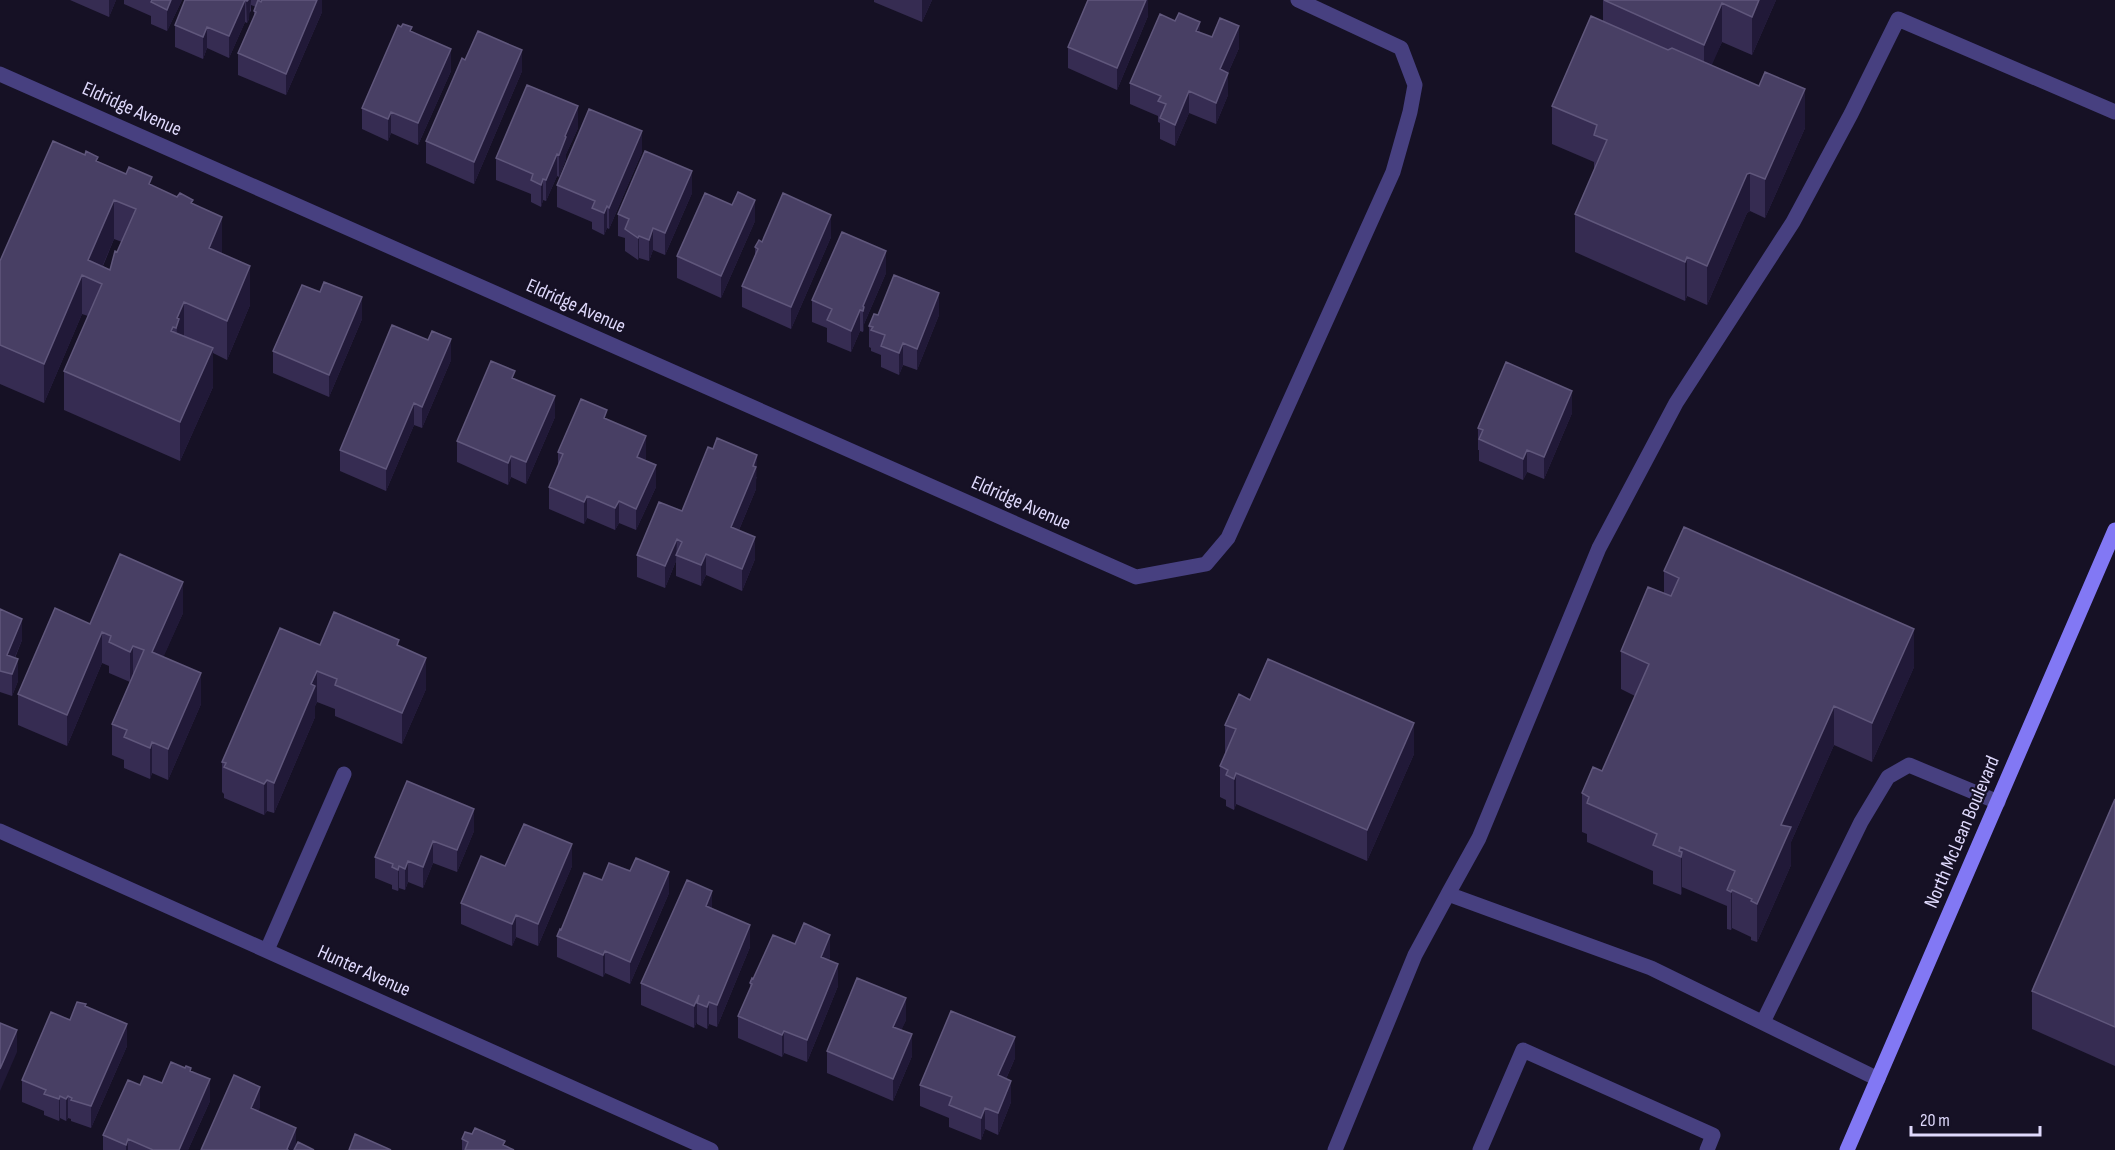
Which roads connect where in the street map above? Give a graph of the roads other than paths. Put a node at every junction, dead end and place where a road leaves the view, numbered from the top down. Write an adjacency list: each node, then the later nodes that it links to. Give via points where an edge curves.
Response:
1 (1298, 0): 2 (street, Eldridge Avenue, via 1401,48 1415,85 1410,112 1393,172 1228,538 1206,564 1136,577)
2 (0, 74)
3 (2115, 112): 8 (street, via 1898,18 1793,222 1676,403 1599,548 1479,838)
4 (2115, 530): 6 (main road, North McLean Boulevard)
5 (344, 774): 9 (street)
6 (1998, 802): 10 (street, via 1909,765 1888,777 1861,822); 11 (main road, North McLean Boulevard)
7 (0, 831): 9 (street, Hunter Avenue)
8 (1448, 894): 10 (street, via 1651,968); 13 (street, via 1415,955)
9 (267, 950): 12 (street, Hunter Avenue)
10 (1763, 1022): 11 (street)
11 (1878, 1079): 16 (main road, North McLean Boulevard)
12 (702, 1148)
13 (1335, 1150)
14 (1480, 1150): 15 (street, via 1523,1050 1713,1135)
15 (1707, 1150)
16 (1847, 1150)

